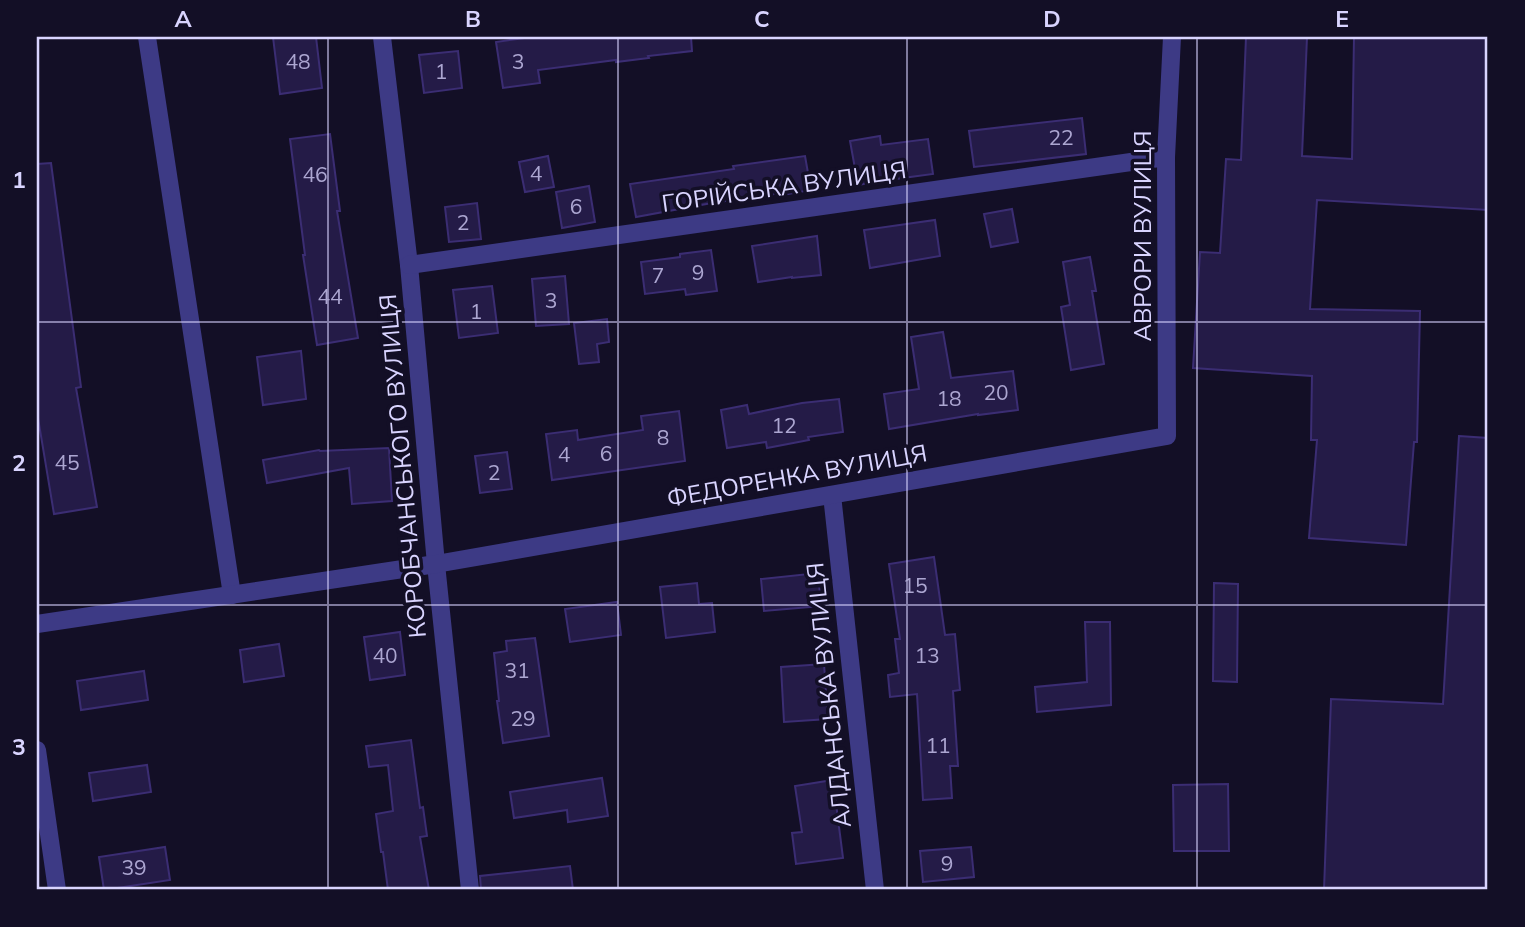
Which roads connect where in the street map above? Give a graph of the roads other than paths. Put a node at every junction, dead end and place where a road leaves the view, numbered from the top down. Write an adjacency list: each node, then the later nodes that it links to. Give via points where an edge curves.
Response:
1 (147, 37): 9 (street)
2 (382, 37): 5 (street, КОРОБЧАНСЬКОГО ВУЛИЦЯ)
3 (1172, 37): 4 (street, АВРОРИ ВУЛИЦЯ)
4 (1167, 157): 5 (street, ГОРІЙСЬКА ВУЛИЦЯ); 6 (street, АВРОРИ ВУЛИЦЯ)
5 (409, 265): 8 (street, КОРОБЧАНСЬКОГО ВУЛИЦЯ)
6 (1167, 436): 7 (street, ФЕДОРЕНКА ВУЛИЦЯ)
7 (832, 495): 8 (street, ФЕДОРЕНКА ВУЛИЦЯ); 14 (street, АЛДАНСЬКА ВУЛИЦЯ)
8 (436, 564): 9 (street, ФЕДОРЕНКА ВУЛИЦЯ); 13 (street, КОРОБЧАНСЬКОГО ВУЛИЦЯ)
9 (232, 595): 10 (street, ФЕДОРЕНКА ВУЛИЦЯ)
10 (37, 624)
11 (37, 750): 12 (street)
12 (57, 890)
13 (470, 890)
14 (875, 890)

